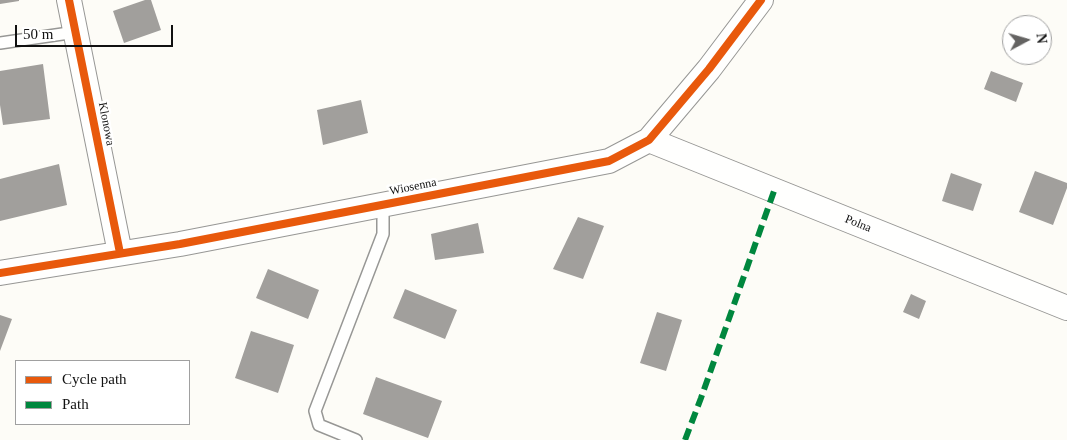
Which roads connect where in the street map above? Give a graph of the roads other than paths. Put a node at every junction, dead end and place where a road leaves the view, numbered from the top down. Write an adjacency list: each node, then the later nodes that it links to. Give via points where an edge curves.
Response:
1 (69, 0): 3 (street, Klonowa)
2 (761, 0): 5 (street, Wiosenna)
3 (76, 32): 4 (lane); 7 (street, Klonowa)
4 (0, 43)
5 (649, 140): 6 (street, Wiosenna, via 609,161); 9 (street, Polna)
6 (383, 205): 7 (street, Wiosenna); 10 (lane, via 383,234 315,410 319,424)
7 (120, 253): 8 (street, Wiosenna)
8 (0, 273)
9 (1067, 308)
10 (356, 440)

